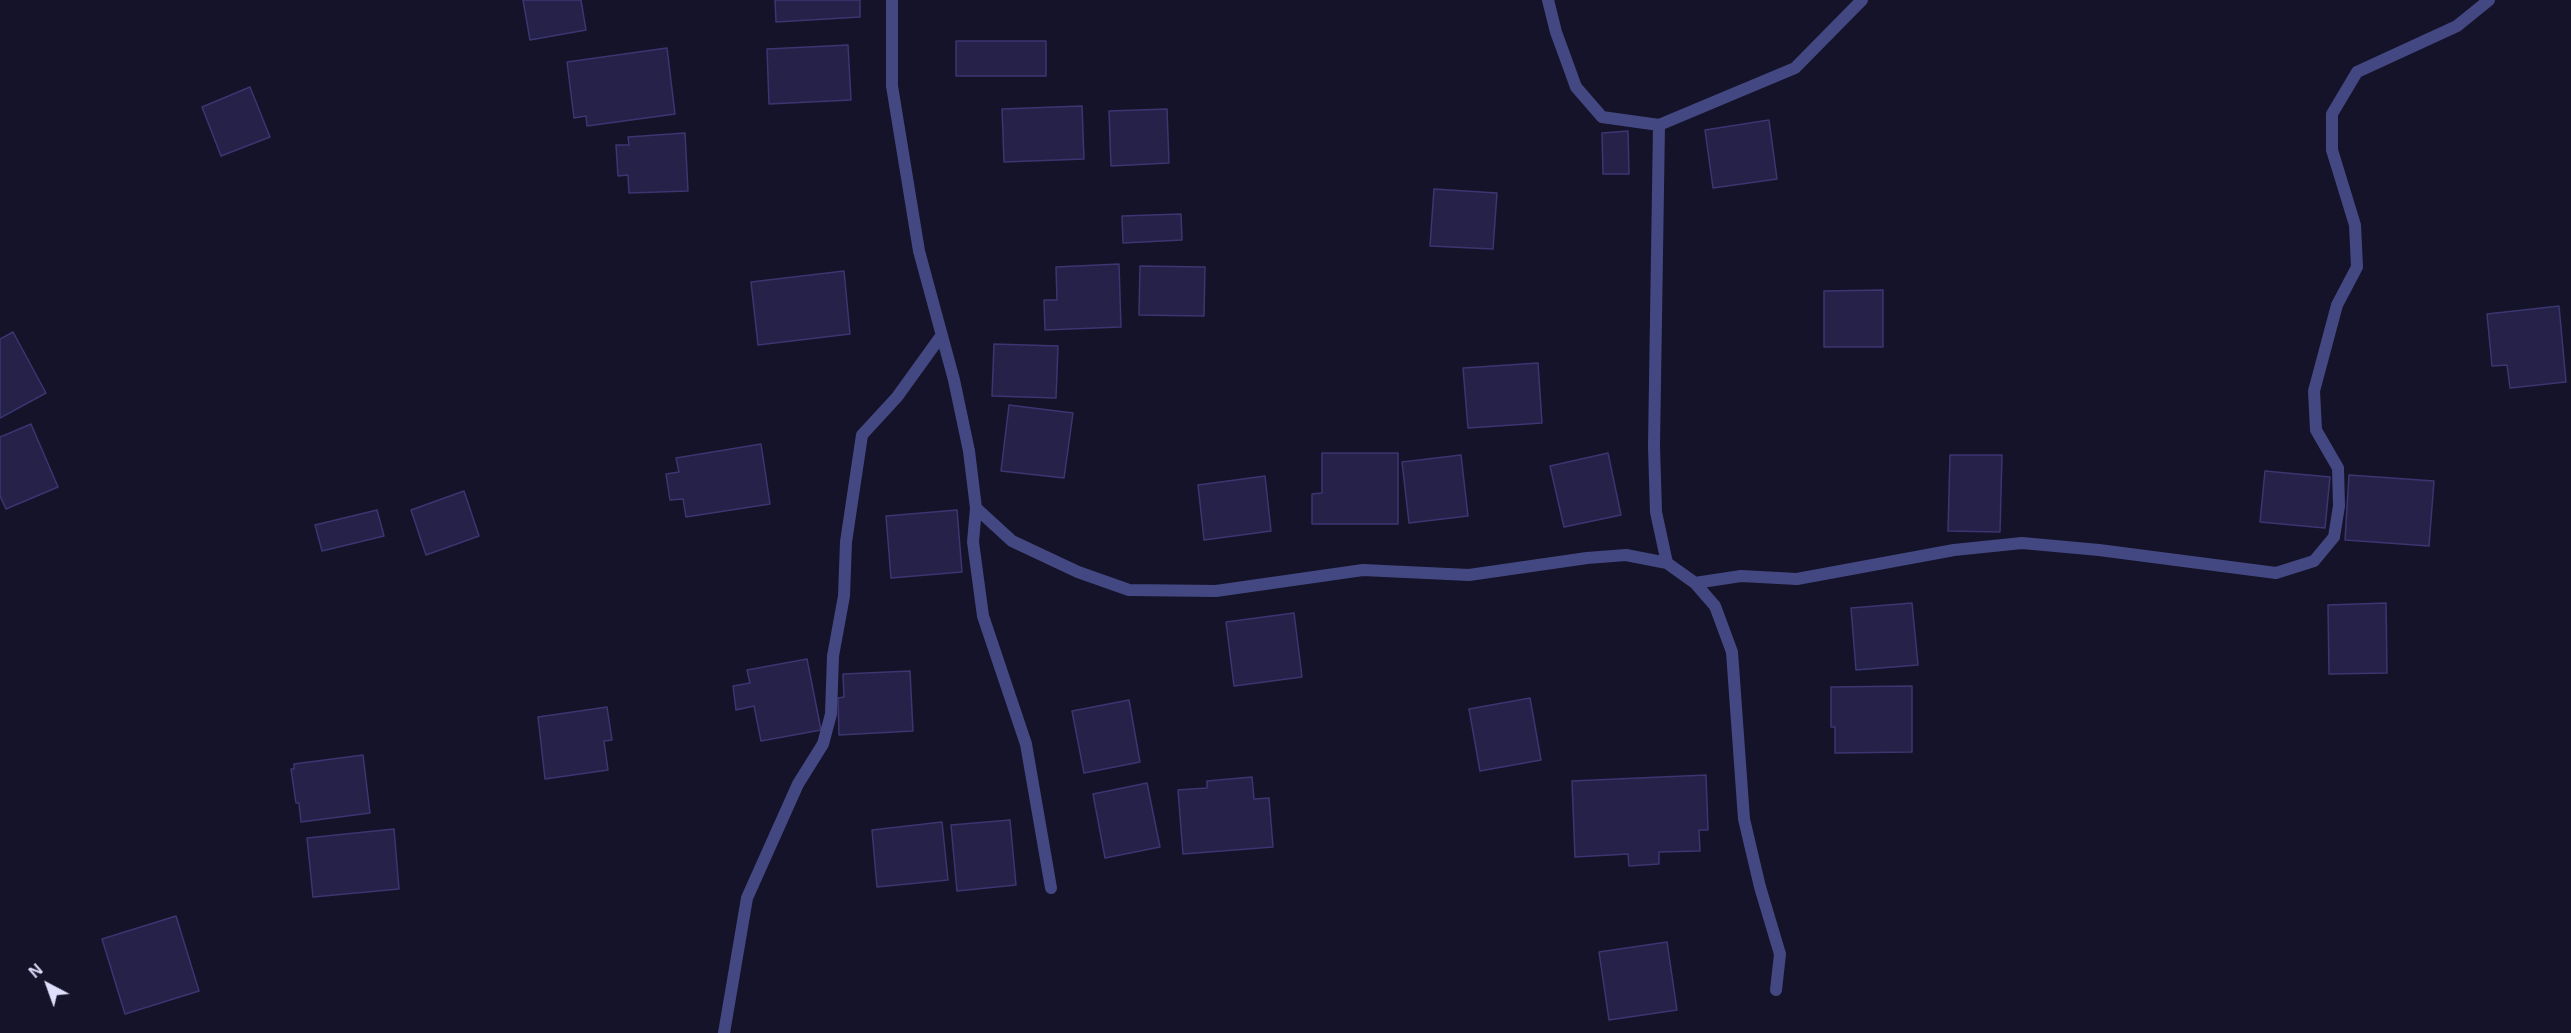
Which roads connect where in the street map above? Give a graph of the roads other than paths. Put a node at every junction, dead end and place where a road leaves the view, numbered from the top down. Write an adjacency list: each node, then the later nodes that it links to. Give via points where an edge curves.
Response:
1 (892, 0): 6 (street, via 892,86 919,251)
2 (1548, 0): 5 (street, via 1576,87 1602,117)
3 (1862, 0): 5 (street, via 1795,68)
4 (2489, 0): 9 (street, via 2457,26 2357,72 2332,114 2332,150 2355,225 2357,267 2337,305 2314,391 2316,430 2338,468 2339,506 2334,537 2314,561 2276,573 2022,543 1954,550 1797,579 1741,576)
5 (1659, 125): 8 (street, via 1654,446 1656,512)
6 (940, 336): 7 (street, via 969,451); 12 (street, via 897,397 862,435 848,531 844,596 833,656 831,714 823,744 798,784 747,898)
7 (976, 508): 8 (street, via 1012,541 1077,572 1129,590 1216,591 1363,570 1469,574 1626,555); 10 (street, via 973,542 982,616 1026,744)
8 (1667, 563): 9 (street)
9 (1695, 583): 11 (street, via 1715,606 1732,652 1744,819 1780,954)
10 (1051, 888)
11 (1776, 990)
12 (724, 1033)

